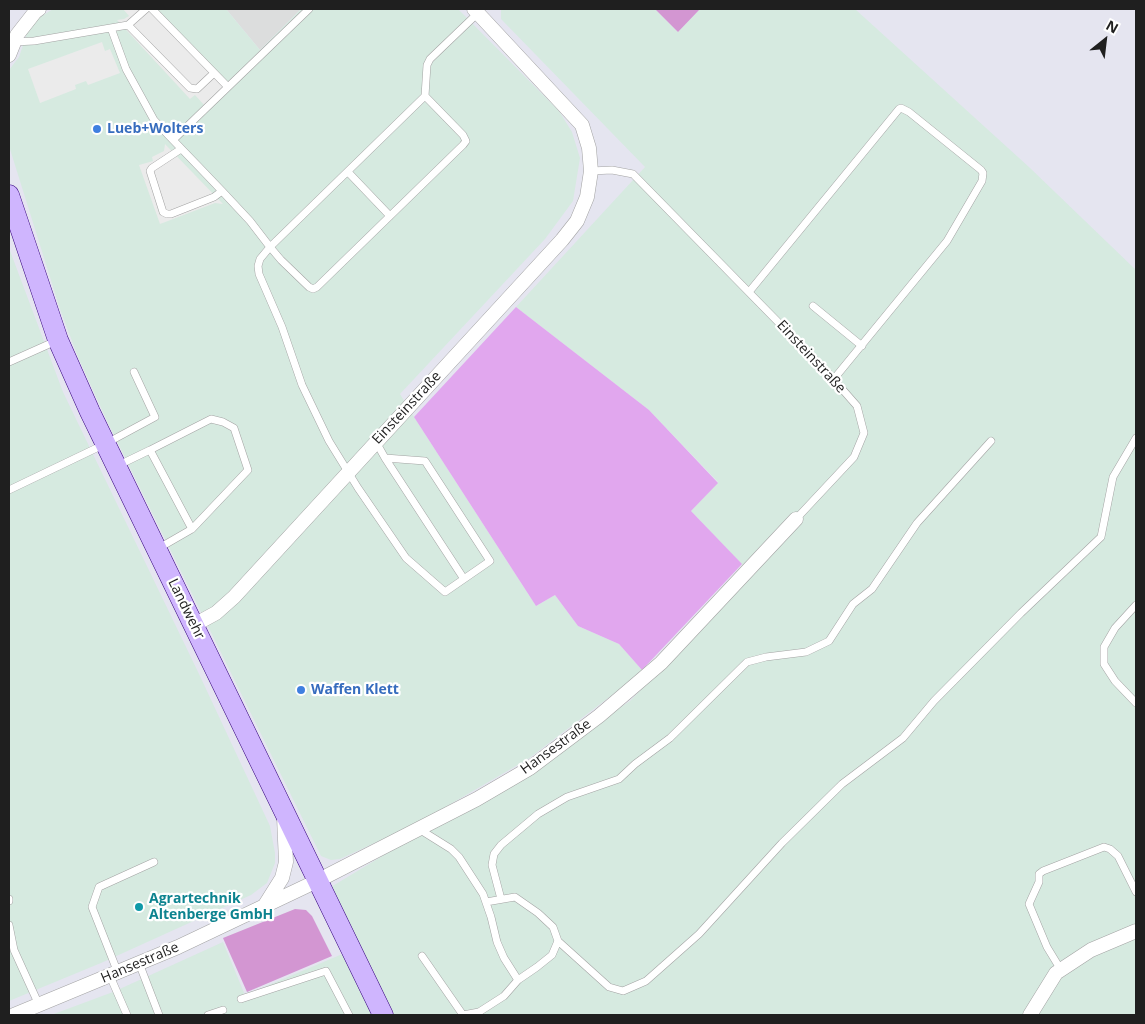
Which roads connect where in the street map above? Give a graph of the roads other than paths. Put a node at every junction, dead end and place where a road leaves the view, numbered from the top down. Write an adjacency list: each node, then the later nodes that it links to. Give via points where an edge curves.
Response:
1 (39, 9): 8 (street)
2 (146, 9): 6 (lane)
3 (152, 9): 9 (lane)
4 (309, 9): 10 (lane)
5 (478, 10): 11 (lane, via 430,60); 14 (street, Einsteinstraße, via 582,126 589,148)
6 (128, 25): 7 (lane); 9 (lane, via 190,88 197,89)
7 (111, 28): 8 (lane); 12 (lane, via 126,69 154,120)
8 (11, 48)
9 (214, 73): 10 (lane)
10 (228, 87): 12 (lane)
11 (425, 96): 15 (lane); 18 (lane, via 466,141)
12 (173, 140): 13 (lane)
13 (181, 149): 16 (lane); 16 (lane, via 150,171 164,212 171,214)
14 (591, 171): 20 (lane, Einsteinstraße, via 633,174); 29 (street, Einsteinstraße, via 577,221 567,234)
15 (348, 172): 18 (lane); 19 (lane)
16 (222, 192): 19 (lane)
17 (9, 195): 22 (main road, Landwehr)
18 (390, 216): 19 (lane, via 313,289)
19 (270, 247): 34 (lane, via 260,259 259,274 302,385 329,442)
20 (749, 292): 23 (lane, via 902,108 978,166 983,177 947,242); 26 (lane, Einsteinstraße)
21 (813, 306): 23 (lane)
22 (58, 340): 24 (lane); 30 (main road, Landwehr)
23 (862, 346): 26 (lane)
24 (9, 362)
25 (134, 372): 30 (lane, via 155,417)
26 (833, 380): 36 (lane, Einsteinstraße, via 857,406 864,434 854,457)
27 (1136, 438): 53 (lane, via 1113,477 1101,538 1021,613 934,701 903,738 842,784 698,934 652,975 623,991 609,987)
28 (991, 441): 48 (lane, via 918,523 872,589 853,604 829,641 806,652 747,662 670,738 619,779 566,796 501,845 494,854 492,865)
29 (376, 442): 32 (lane); 34 (street, Einsteinstraße)
30 (105, 444): 33 (main road, Landwehr); 35 (lane)
31 (150, 450): 33 (lane); 37 (lane); 37 (lane, via 211,419 234,428 248,470)
32 (385, 458): 39 (lane); 39 (lane, via 425,461 490,561)
33 (116, 466): 38 (main road, Landwehr)
34 (348, 472): 39 (lane, via 406,558 445,592); 41 (street, Einsteinstraße, via 234,597 216,613)
35 (9, 490)
36 (796, 519): 44 (street, Hansestraße, via 661,662 599,716 530,768)
37 (192, 529): 38 (lane)
38 (156, 549): 41 (main road, Landwehr)
39 (464, 579)
40 (1136, 605): 42 (lane, via 1115,628 1104,647 1104,664 1115,682)
41 (194, 625): 43 (main road, Landwehr)
42 (1136, 703)
43 (284, 812): 46 (main road, Landwehr); 50 (street, via 286,862 282,878)
44 (418, 829): 46 (street, Hansestraße); 49 (lane, via 459,857)
45 (154, 862): 57 (lane, via 99,887 92,908)
46 (317, 881): 50 (street, Hansestraße); 67 (main road, Landwehr)
47 (1136, 892): 56 (lane, via 1118,856 1104,847 1039,874 1029,904 1047,947)
48 (502, 899): 49 (lane); 53 (lane, via 515,897 538,913 553,927)
49 (486, 902): 58 (lane, via 497,942)
50 (265, 906): 55 (street, Hansestraße)
51 (9, 926): 60 (lane, via 14,950)
52 (1136, 931): 56 (street, via 1091,950)
53 (558, 941): 58 (lane, via 552,955)
54 (422, 956): 68 (lane)
55 (139, 963): 57 (street, Hansestraße); 64 (lane)
56 (1061, 970): 69 (street)
57 (114, 974): 60 (street, Hansestraße); 63 (lane)
58 (518, 980): 68 (lane, via 504,996 479,1012)
59 (241, 999): 66 (lane, via 326,971)
60 (39, 1005): 62 (street, Hansestraße)
61 (222, 1010): 65 (lane)
62 (14, 1015)
63 (128, 1015)
64 (159, 1015)
65 (208, 1015)
66 (348, 1015)
67 (383, 1015)
68 (463, 1015)
69 (1030, 1015)

